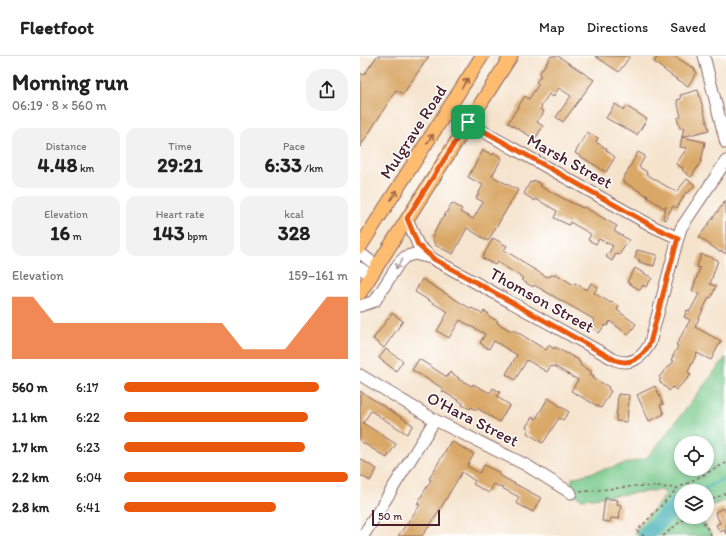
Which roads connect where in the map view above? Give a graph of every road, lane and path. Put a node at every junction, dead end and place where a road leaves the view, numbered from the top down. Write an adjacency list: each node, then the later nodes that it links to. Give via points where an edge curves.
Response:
1 (482, 56): 4 (main road, Mulgrave Road, one-way to 1)
2 (510, 56): 5 (main road)
3 (704, 56): 6 (street)
4 (448, 110): 5 (street, Marsh Street); 9 (main road, Mulgrave Road, one-way to 4)
5 (468, 122): 8 (main road); 11 (street, Marsh Street)
6 (726, 143)
7 (726, 161): 11 (street, via 686,220)
8 (407, 218): 14 (street, Thomson Street, via 418,245); 15 (main road)
9 (377, 221): 10 (main road); 12 (main road, Mulgrave Road)
10 (360, 227)
11 (678, 238): 14 (street, Thomson Street, via 650,343 641,356 628,362 615,360)
12 (360, 247)
13 (360, 253): 15 (street)
14 (434, 259): 17 (street, Thomson Street, one-way to 17, via 414,254 405,257 375,301)
15 (369, 270): 16 (main road)
16 (360, 293)
17 (360, 306)
18 (360, 375): 19 (street, O'Hara Street)
19 (435, 420): 24 (street, O'Hara Street, via 526,465); 29 (street)
20 (726, 463): 21 (path)
21 (686, 484)
22 (674, 488): 24 (path, via 637,486)
23 (674, 492): 30 (path, via 637,531)
24 (571, 493)
25 (726, 493): 26 (path)
26 (714, 499)
27 (678, 524): 31 (path)
28 (704, 524): 32 (path)
29 (363, 536)
30 (644, 536)
31 (663, 536)
32 (712, 536)

